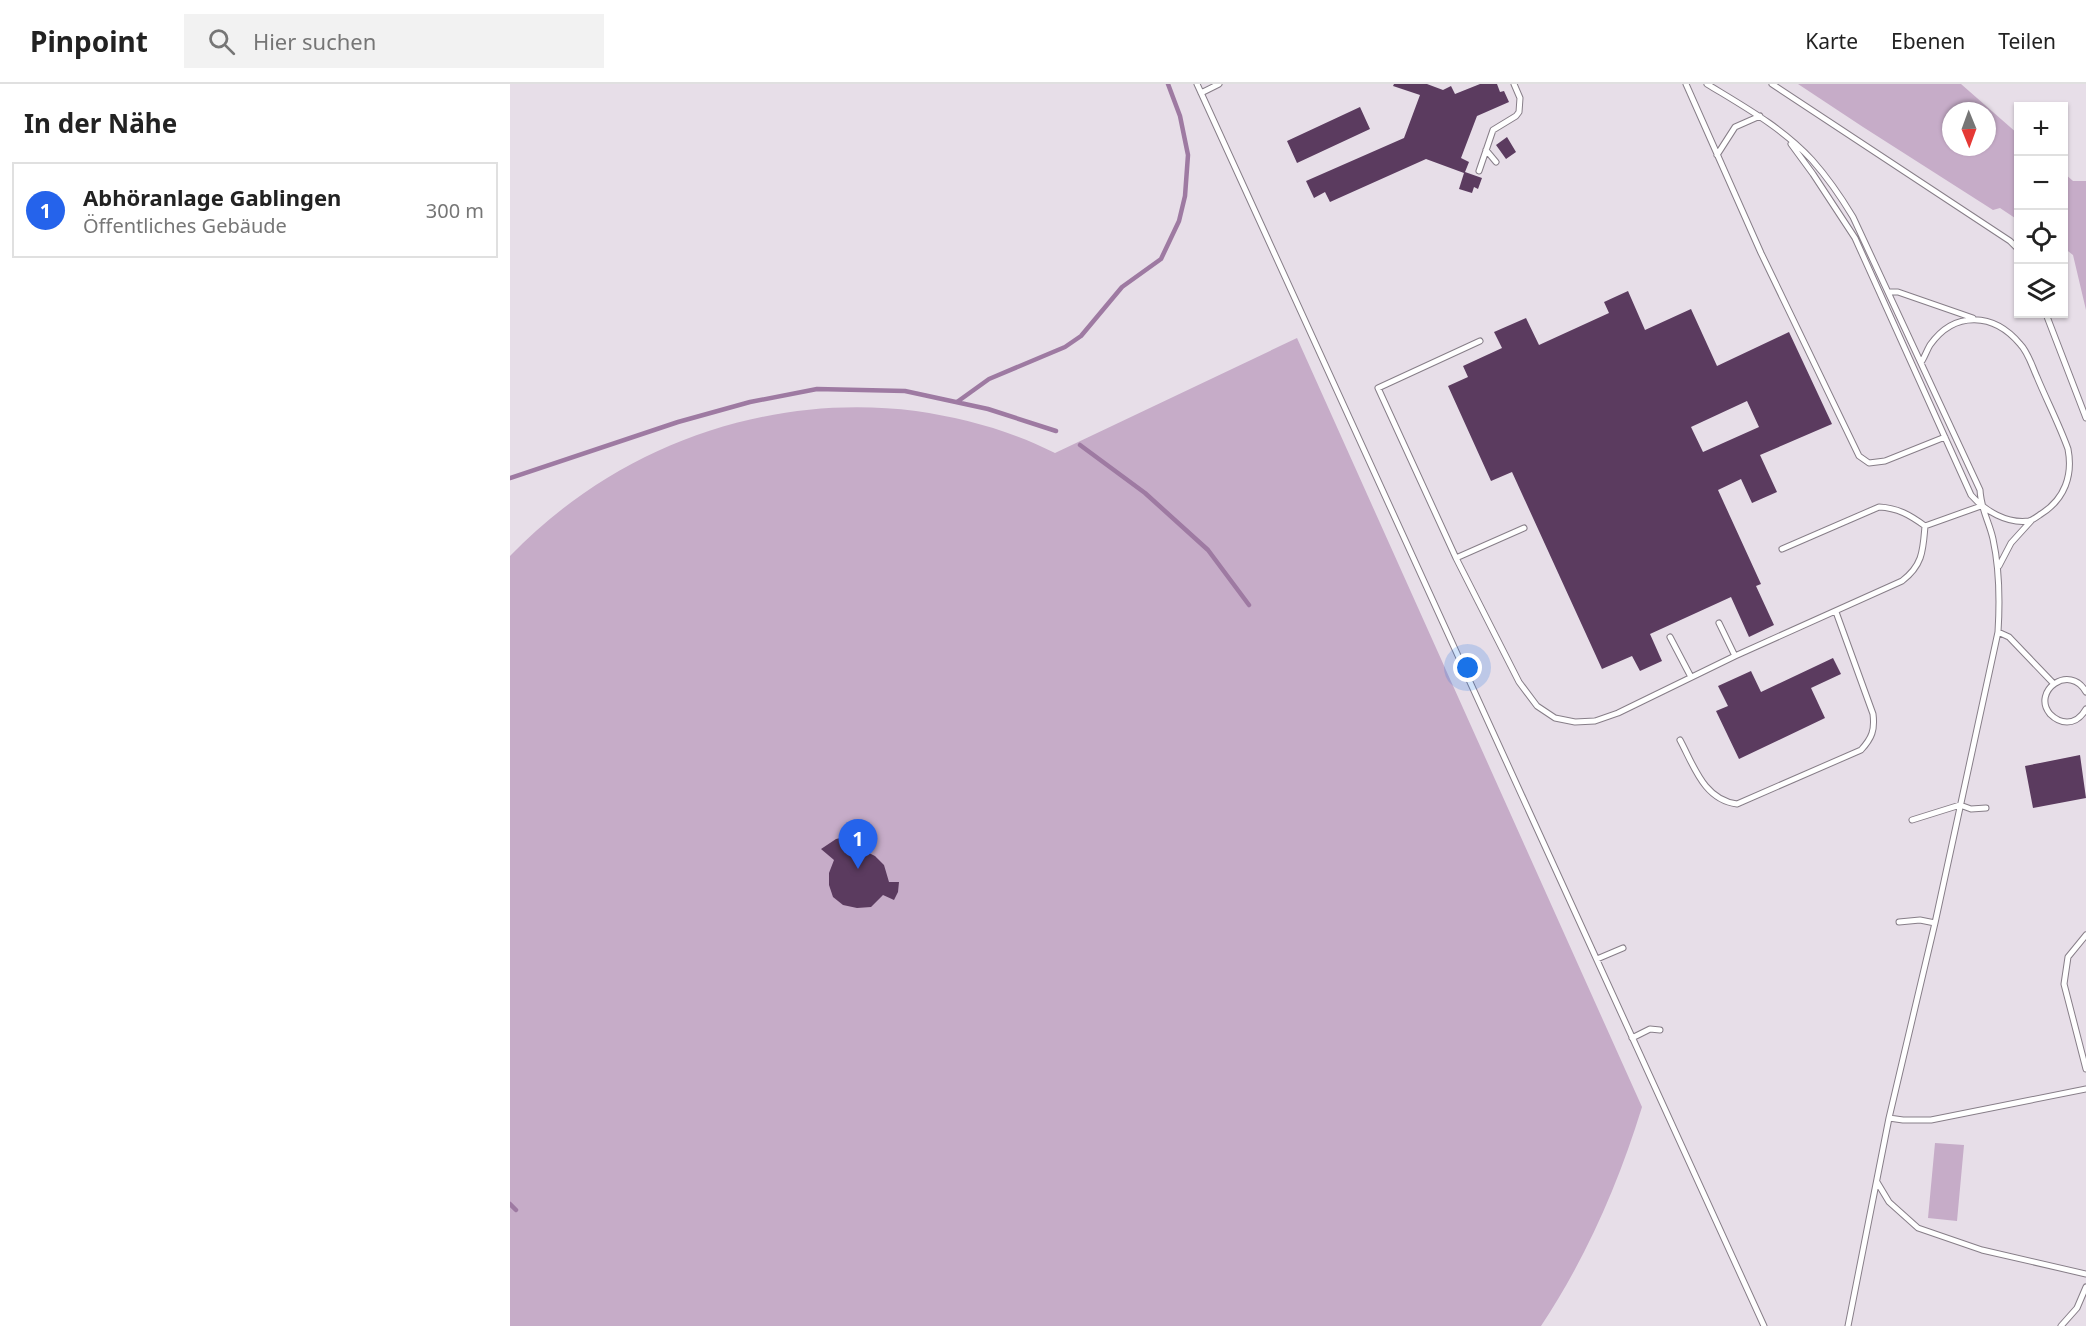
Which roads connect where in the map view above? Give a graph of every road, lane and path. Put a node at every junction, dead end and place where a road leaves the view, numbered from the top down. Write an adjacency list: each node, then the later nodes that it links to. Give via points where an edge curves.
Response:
1 (1197, 84): 7 (lane)
2 (1219, 84): 7 (lane)
3 (1514, 84): 10 (lane, via 1520,98 1519,112 1493,130)
4 (1686, 84): 11 (lane)
5 (1707, 84): 8 (lane)
6 (1772, 84): 14 (lane)
7 (1201, 93): 46 (lane)
8 (1760, 116): 9 (lane); 11 (lane, via 1735,127)
9 (1782, 133): 15 (lane, via 1811,159 1834,188 1853,217); 21 (lane, via 1855,238)
10 (1486, 150): 12 (lane); 13 (lane)
11 (1717, 155): 21 (lane, via 1859,456 1869,463 1885,460)
12 (1496, 162)
13 (1479, 171)
14 (2014, 245)
15 (1889, 292): 16 (lane); 19 (lane)
16 (1975, 318): 19 (lane, via 1940,335); 23 (lane, via 1992,322 2022,345 2068,449 2071,464 2059,500)
17 (2048, 318): 20 (lane)
18 (1480, 341): 27 (lane, via 1378,388)
19 (1922, 361): 22 (lane, via 1980,490)
20 (2086, 418)
21 (1945, 437): 22 (lane, via 1971,495)
22 (1981, 506): 23 (lane, via 1995,515); 24 (lane); 28 (lane)
23 (2031, 521): 28 (lane, via 2011,543)
24 (1925, 526): 26 (lane, via 1904,512 1879,507); 29 (lane, via 1917,568 1907,577)
25 (1524, 528): 27 (lane)
26 (1782, 549)
27 (1456, 558): 34 (lane, via 1519,682 1537,706 1555,718 1595,722)
28 (1999, 566): 31 (lane)
29 (1836, 612): 33 (lane); 38 (lane, via 1875,725 1872,738 1861,750 1737,804 1710,793)
30 (1719, 623): 33 (lane)
31 (1998, 632): 35 (lane, via 2009,637); 39 (lane)
32 (1670, 637): 34 (lane)
33 (1735, 656): 34 (lane)
34 (1691, 677)
35 (2054, 684): 36 (lane, via 2078,682); 37 (lane, via 2045,702 2054,718 2074,721)
36 (2086, 692)
37 (2086, 709)
38 (1680, 740)
39 (1960, 805): 40 (lane); 41 (lane); 43 (lane)
40 (1986, 808)
41 (1912, 820)
42 (1899, 922): 43 (lane)
43 (1935, 922): 51 (lane)
44 (2086, 935): 49 (lane, via 2068,957 2064,984)
45 (1623, 948): 46 (lane)
46 (1597, 959): 48 (lane)
47 (1660, 1030): 48 (lane, via 1650,1029)
48 (1632, 1038): 55 (lane)
49 (2086, 1069)
50 (2086, 1089): 51 (lane, via 1930,1120)
51 (1889, 1118): 52 (lane)
52 (1876, 1182): 53 (lane, via 1889,1202 1918,1228 1982,1250); 56 (lane)
53 (2086, 1274)
54 (2086, 1287): 57 (lane, via 2077,1308)
55 (1764, 1326)
56 (1848, 1326)
57 (2061, 1326)

